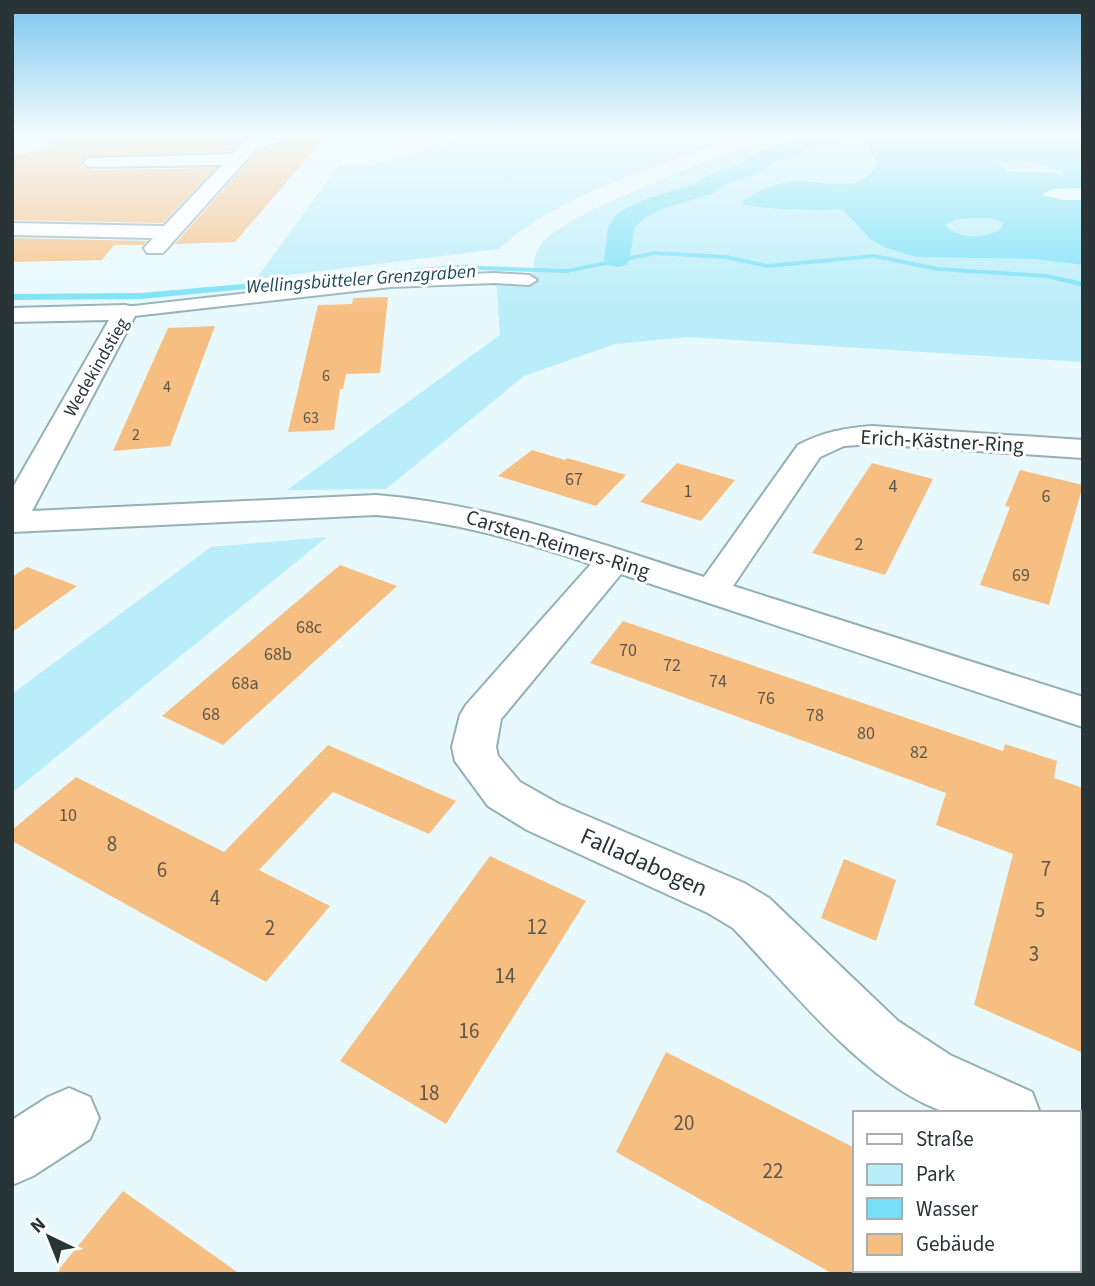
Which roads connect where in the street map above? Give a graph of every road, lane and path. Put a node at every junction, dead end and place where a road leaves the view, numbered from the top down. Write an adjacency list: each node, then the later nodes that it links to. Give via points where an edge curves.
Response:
1 (204, 195): 3 (street)
2 (12, 229): 3 (street)
3 (172, 232): 4 (street)
4 (155, 248)
5 (529, 280): 6 (lane, Wedekindstieg, via 391,282)
6 (125, 312): 7 (street); 9 (street, Wedekindstieg)
7 (12, 314)
8 (1083, 449): 11 (street, Erich-Kästner-Ring, via 895,435 828,441 809,451)
9 (12, 520): 10 (street, Carsten-Reimers-Ring, via 402,506 484,519)
10 (614, 560): 11 (street, Carsten-Reimers-Ring); 13 (street, Falladabogen, via 481,715 474,747 485,774 504,794 543,817 751,913 878,1040 930,1075)
11 (711, 592): 12 (street, Carsten-Reimers-Ring)
12 (1083, 712)
13 (1007, 1111)
14 (69, 1118): 15 (street)
15 (12, 1155)

